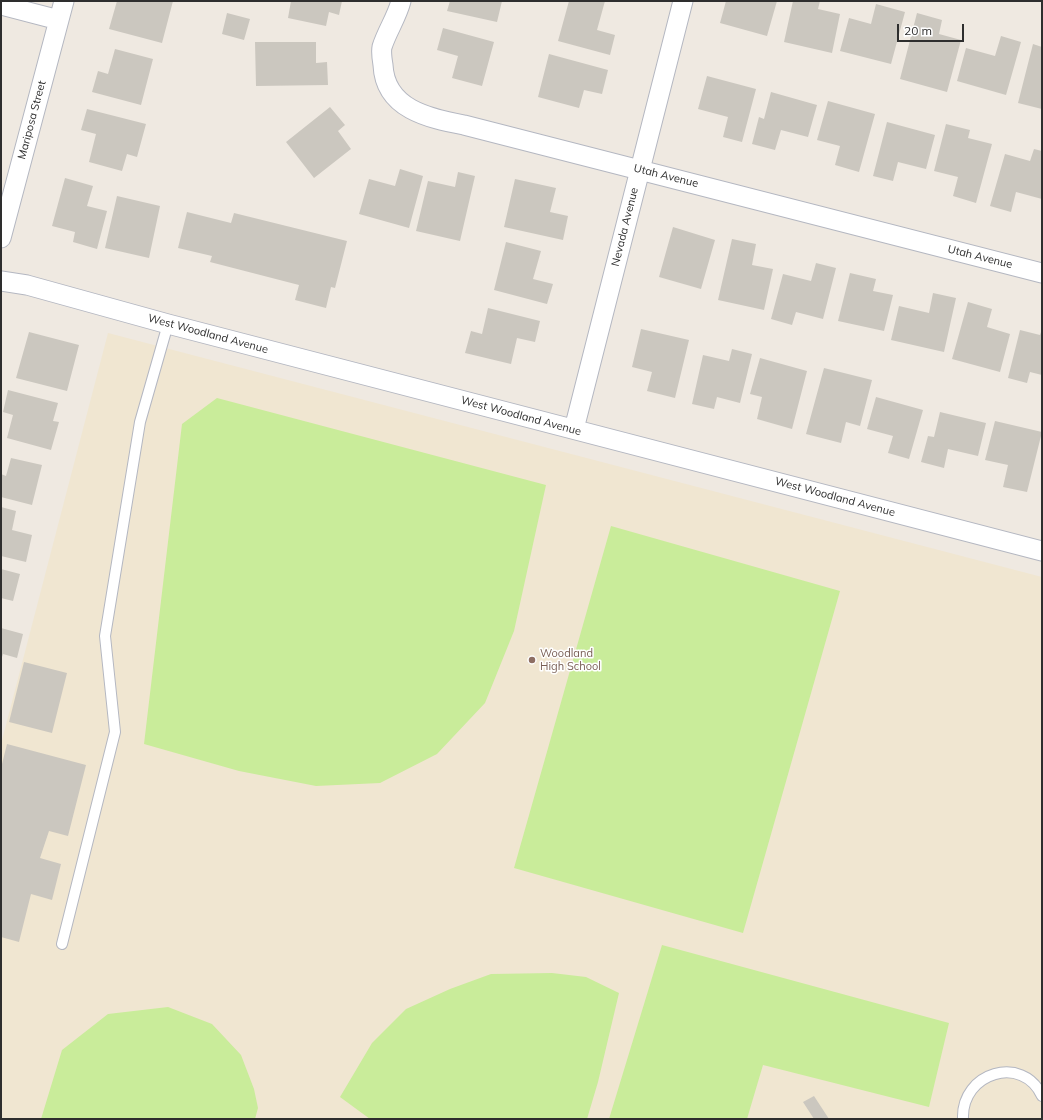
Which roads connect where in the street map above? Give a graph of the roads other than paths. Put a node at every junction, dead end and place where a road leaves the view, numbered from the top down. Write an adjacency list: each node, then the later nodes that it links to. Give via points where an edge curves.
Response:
1 (64, 1): 5 (street, Mariposa Street)
2 (401, 1): 6 (street, Utah Avenue, via 382,48 383,75 392,96 413,111 435,120 464,125)
3 (683, 1): 6 (street, Nevada Avenue)
4 (1, 5): 5 (street)
5 (59, 20): 7 (street, Mariposa Street)
6 (639, 170): 8 (street, Utah Avenue); 11 (street, Nevada Avenue)
7 (1, 238)
8 (1042, 273)
9 (1, 281): 10 (street, West Woodland Avenue, via 27,285)
10 (168, 324): 11 (street, West Woodland Avenue); 13 (lane, via 140,422 105,636 115,732)
11 (574, 429): 12 (street, West Woodland Avenue)
12 (1042, 551)
13 (62, 944)
14 (1042, 1096): 15 (lane, via 1030,1080 1018,1074 1004,1072 990,1075 978,1081 969,1092 964,1104)
15 (963, 1119)

